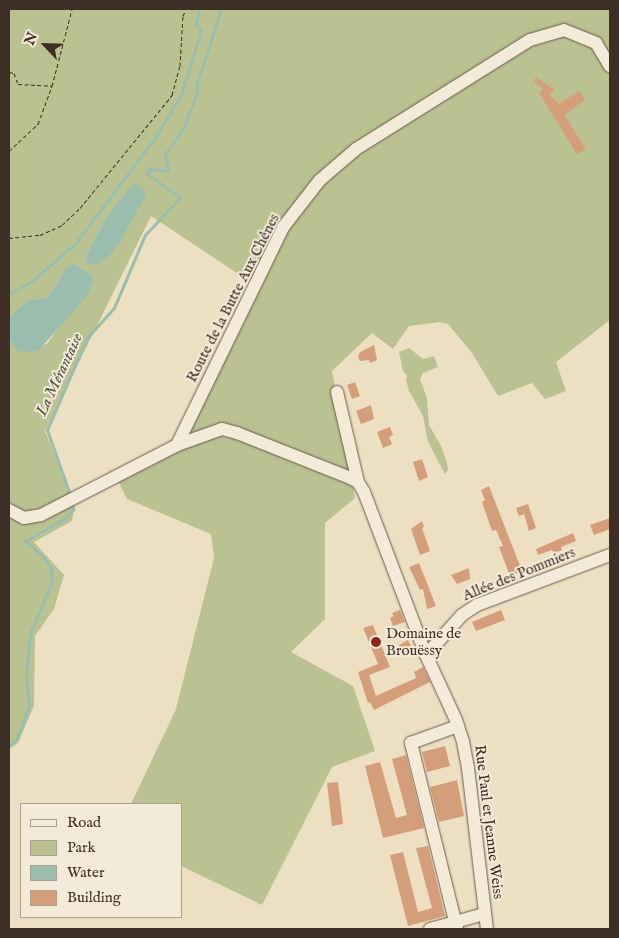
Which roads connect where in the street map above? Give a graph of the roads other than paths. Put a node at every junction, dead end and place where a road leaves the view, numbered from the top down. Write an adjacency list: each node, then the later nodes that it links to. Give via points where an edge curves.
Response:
1 (610, 66): 3 (street, Route de la Butte Aux Chênes, via 596,43 564,30 530,40 356,149 320,180 284,226)
2 (337, 392): 4 (street, Rue Paul et Jeanne Weiss)
3 (177, 445): 4 (street, via 222,429); 5 (street, via 33,518 24,518)
4 (358, 482): 7 (street, Rue Paul et Jeanne Weiss, via 374,514)
5 (9, 510)
6 (610, 555): 7 (street, Allée des Pommiers, via 477,606 462,615)
7 (426, 655): 8 (street, Rue Paul et Jeanne Weiss)
8 (458, 726): 9 (street, Rue Paul et Jeanne Weiss, via 468,768); 10 (street, via 411,743)
9 (484, 914): 10 (street); 12 (street, Rue Paul et Jeanne Weiss)
10 (456, 926): 11 (street)
11 (430, 929)
12 (487, 929)

